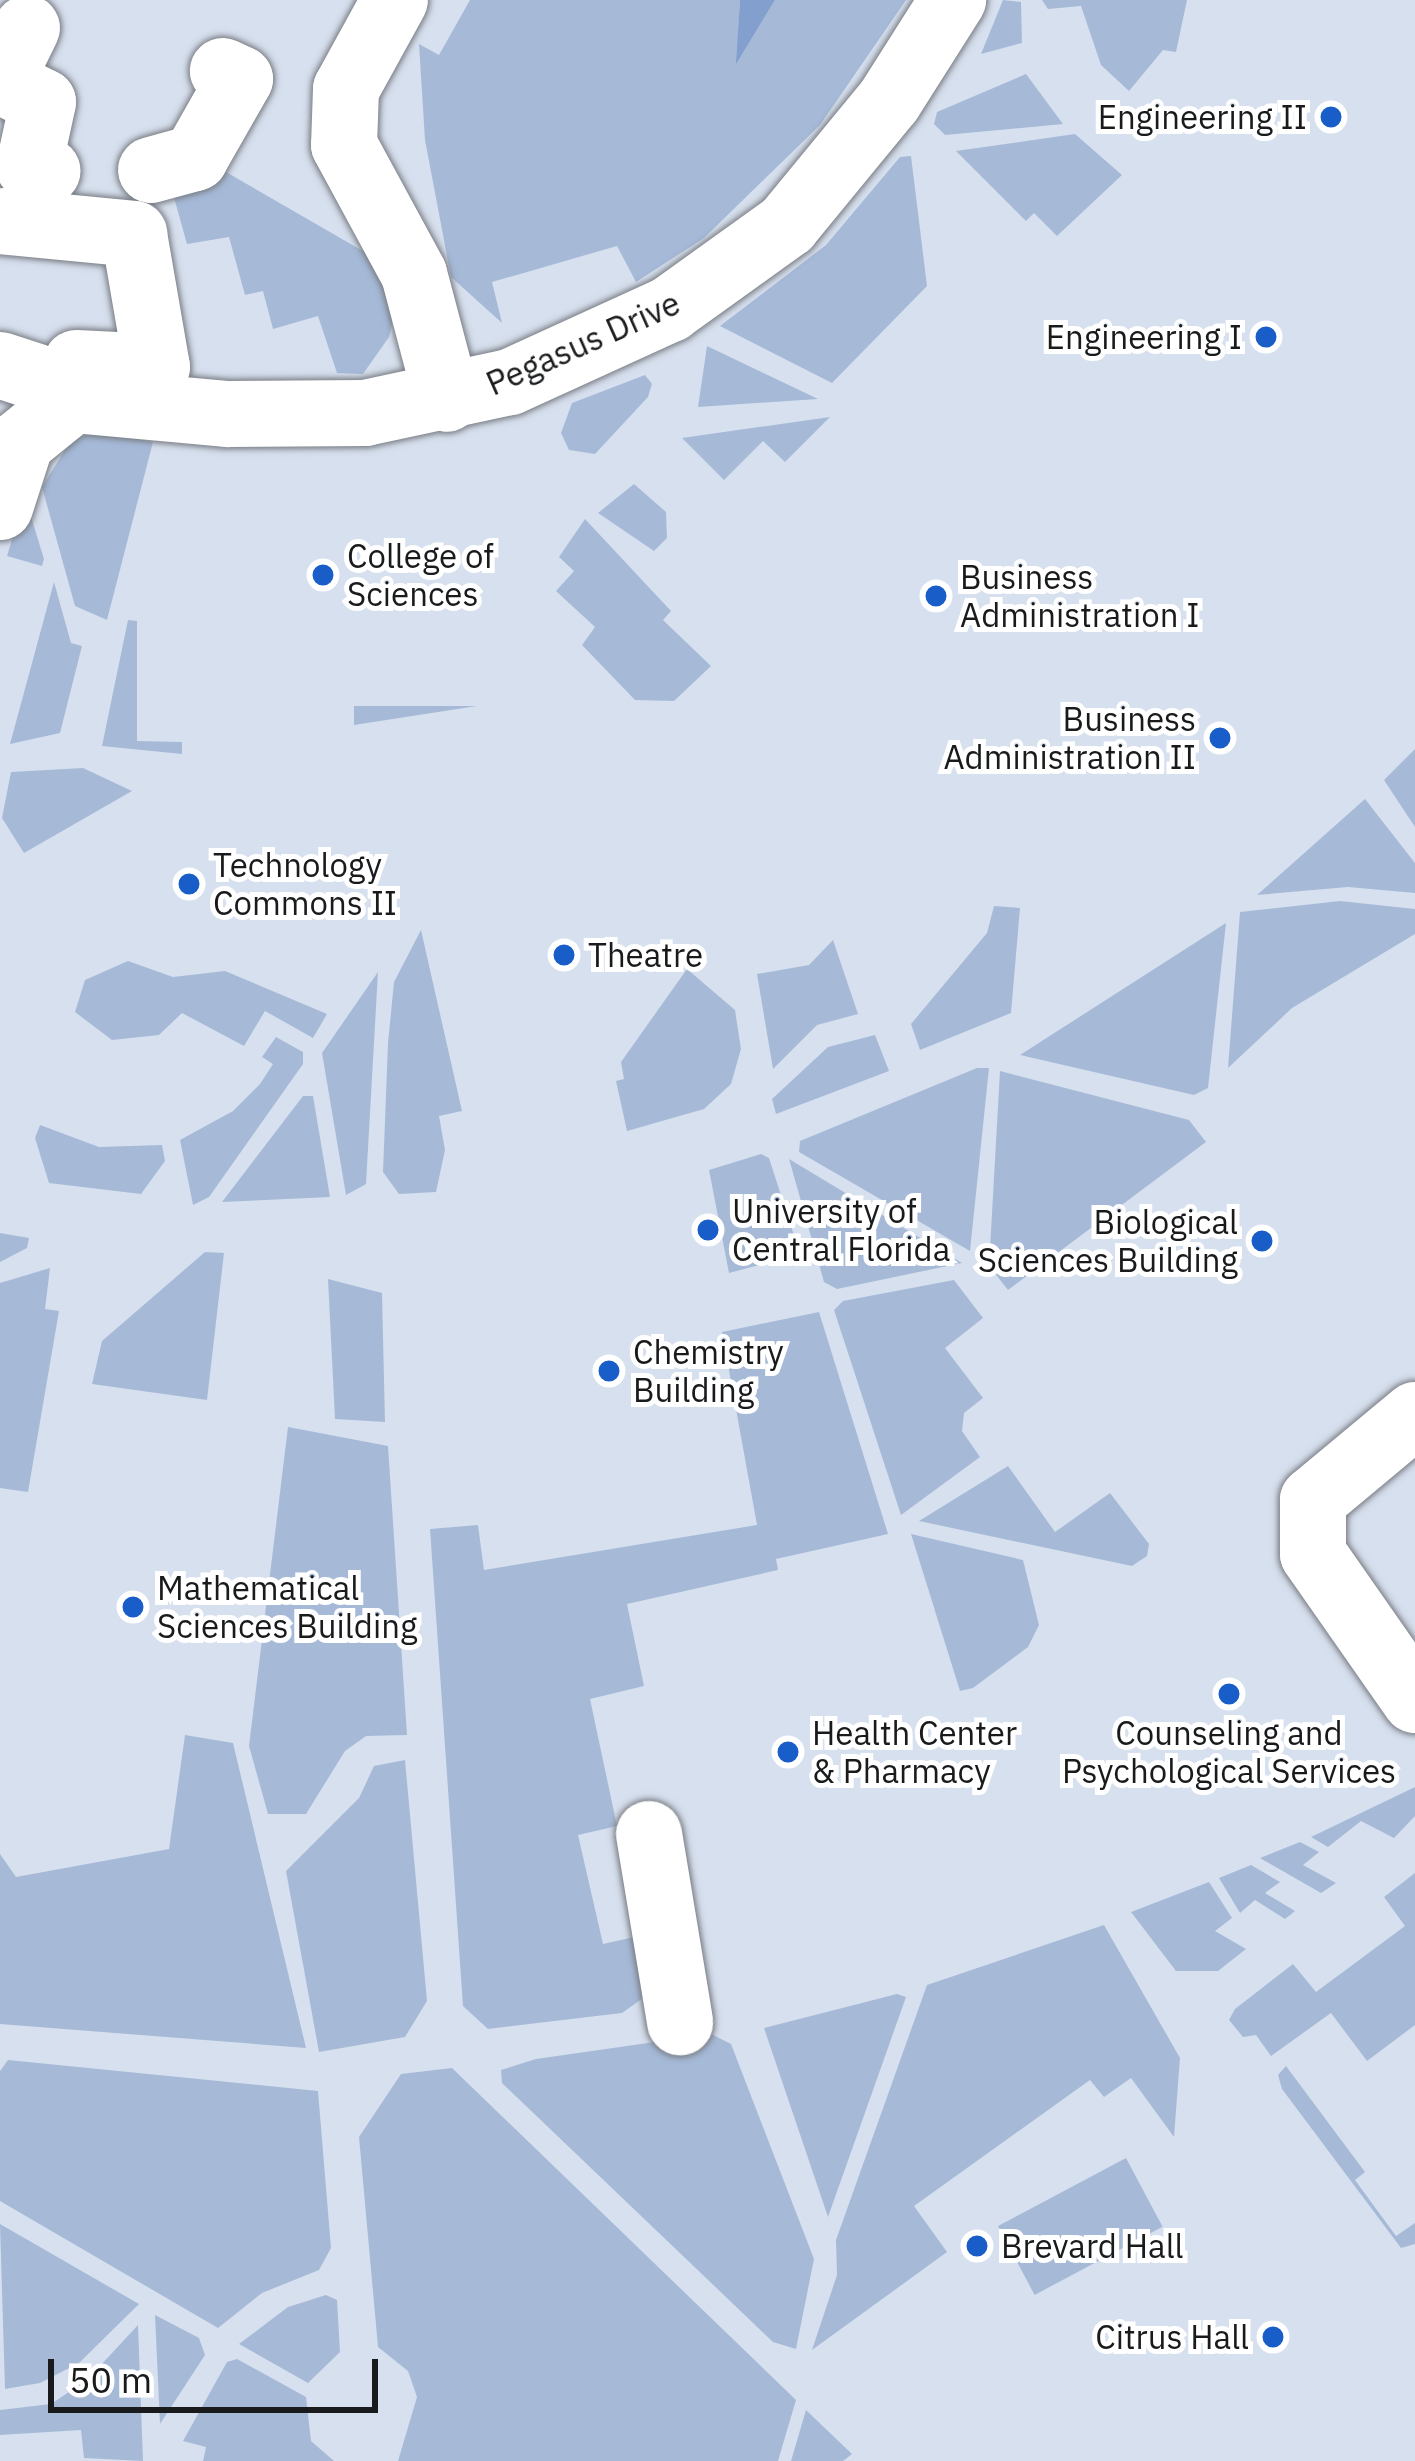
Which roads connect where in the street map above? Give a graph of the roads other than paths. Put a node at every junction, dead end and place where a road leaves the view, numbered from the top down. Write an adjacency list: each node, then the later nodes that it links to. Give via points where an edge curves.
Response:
1 (395, 0): 9 (street, via 346,89 344,145 414,274)
2 (953, 0): 9 (street, Pegasus Drive, via 889,101 787,225 670,309 510,382)
3 (9, 64): 5 (street, via 43,102 29,167)
4 (223, 70): 6 (street, via 240,80 195,158)
5 (47, 171)
6 (140, 192): 7 (street); 8 (street, via 158,368 91,360)
7 (0, 221)
8 (12, 382)
9 (447, 399): 10 (street, Pegasus Drive, via 344,416 73,400 21,442)
10 (0, 507)
11 (1415, 1415): 12 (street, via 1313,1500 1313,1553)
12 (1415, 1700)
13 (649, 1834): 14 (street)
14 (680, 2022)

